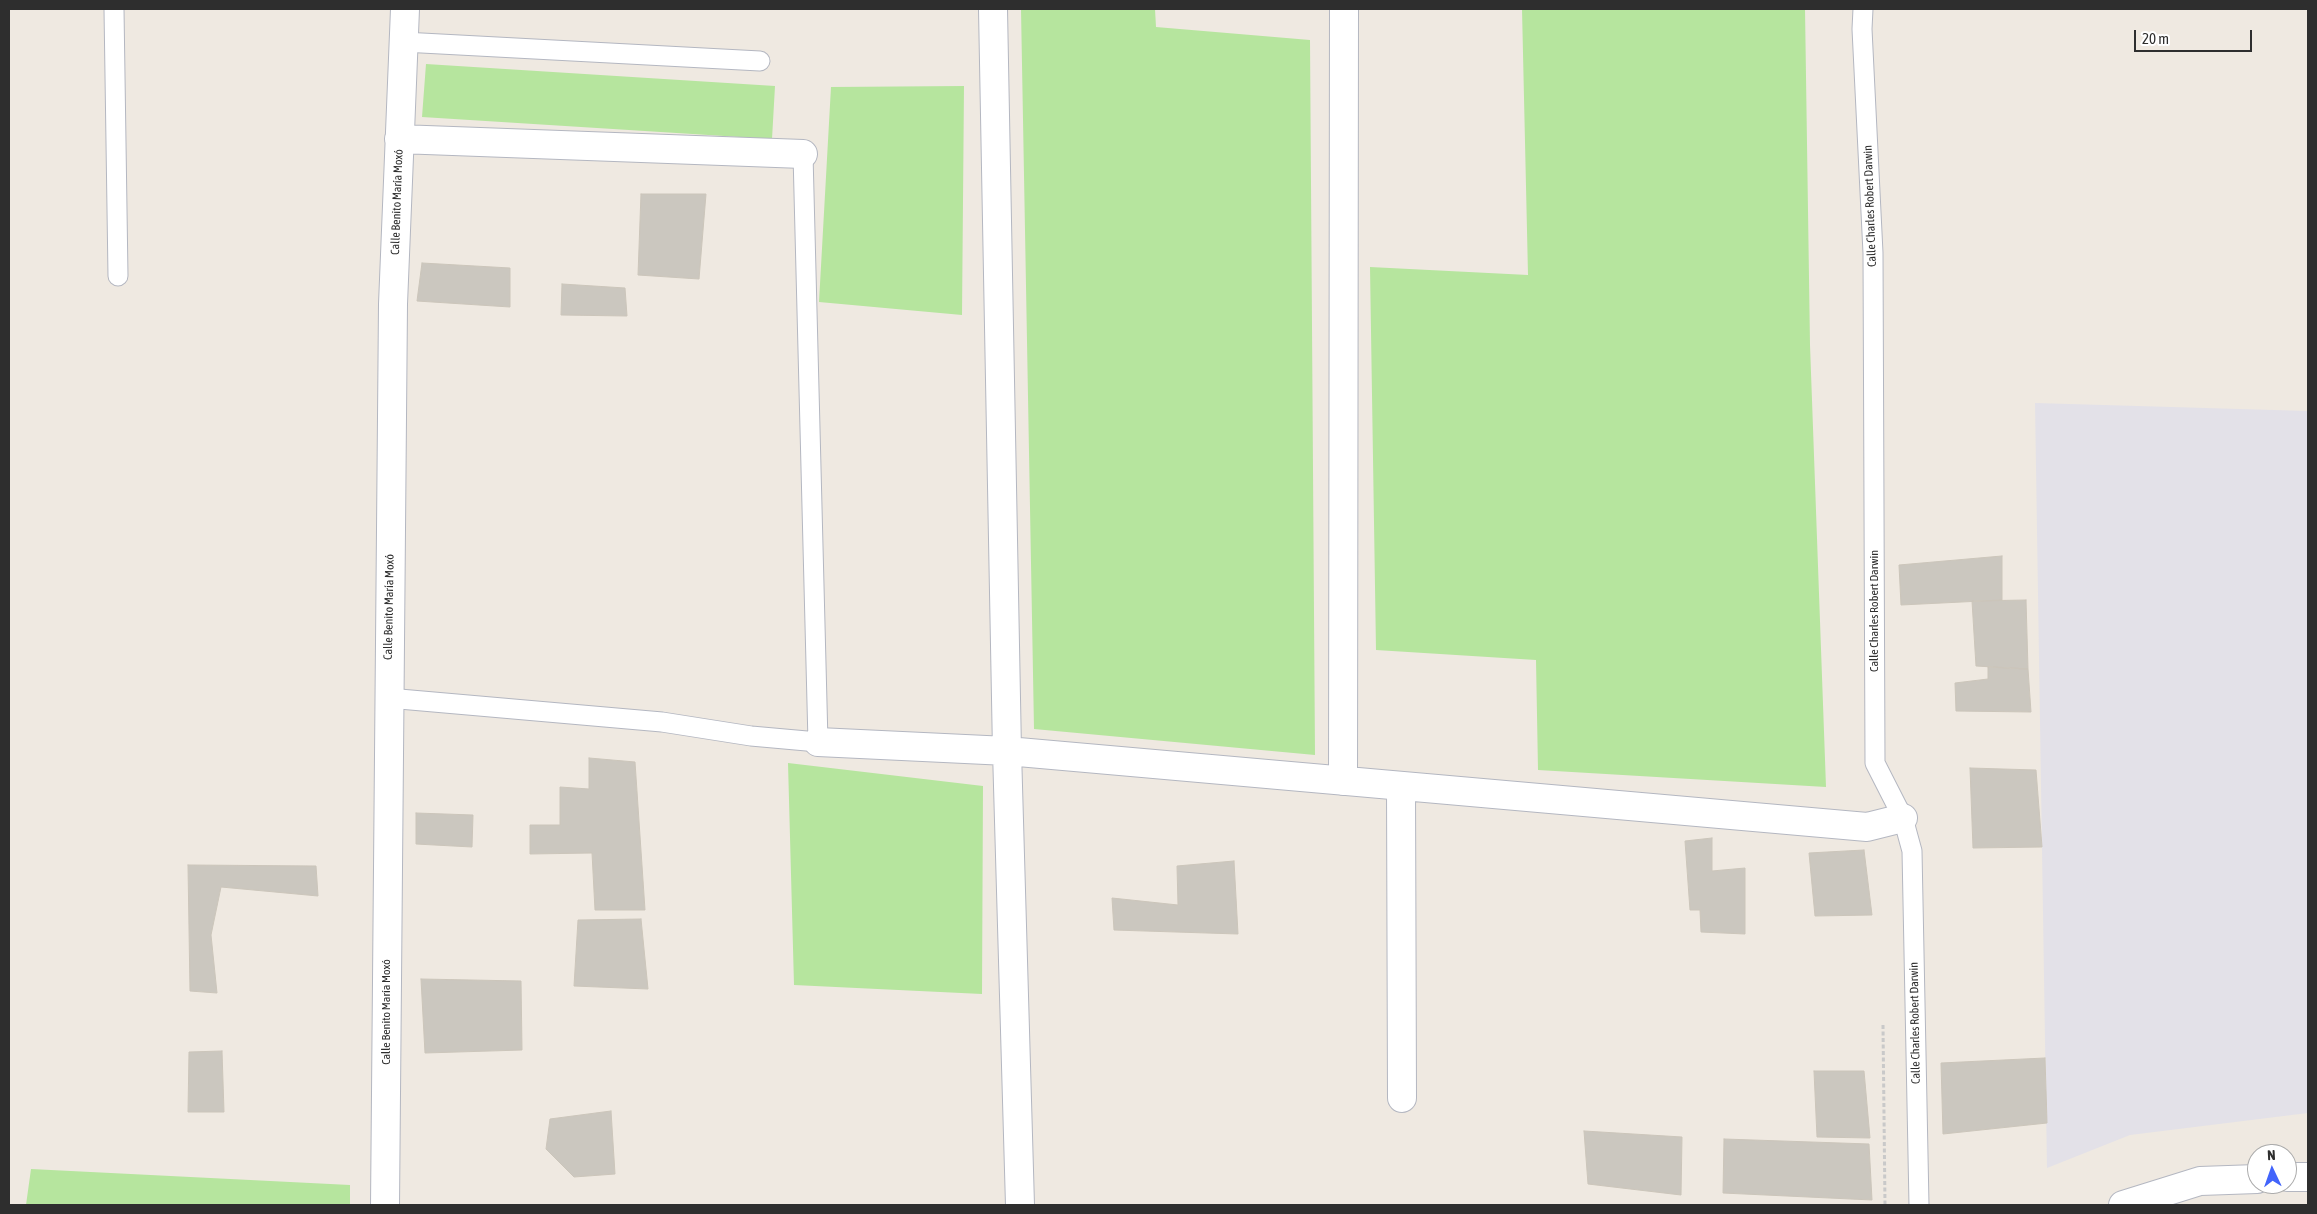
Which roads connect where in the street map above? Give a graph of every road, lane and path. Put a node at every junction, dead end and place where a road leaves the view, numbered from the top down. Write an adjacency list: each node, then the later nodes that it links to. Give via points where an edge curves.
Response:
1 (114, 9): 10 (lane)
2 (405, 9): 6 (street, Calle Benito María Moxó)
3 (993, 9): 13 (street)
4 (1344, 9): 14 (street)
5 (1863, 9): 16 (lane, Calle Charles Robert Darwin, via 1873,253 1875,763)
6 (403, 42): 7 (lane); 8 (street, Calle Benito María Moxó)
7 (760, 61)
8 (399, 139): 9 (street); 11 (street, Calle Benito María Moxó, via 393,304)
9 (803, 154): 12 (lane)
10 (118, 276)
11 (388, 698): 12 (lane, via 662,722 751,736); 20 (street, Calle Benito María Moxó)
12 (818, 742): 13 (street)
13 (1007, 751): 14 (street); 21 (street)
14 (1343, 781): 15 (street)
15 (1400, 787): 16 (street, via 1867,827); 18 (street)
16 (1903, 818): 23 (lane, Calle Charles Robert Darwin, via 1912,851)
17 (1882, 1018): 22 (path)
18 (1402, 1098)
19 (2247, 1179): 24 (street, via 2200,1181)
20 (385, 1205)
21 (1020, 1205)
22 (1885, 1205)
23 (1919, 1205)
24 (2122, 1205)

